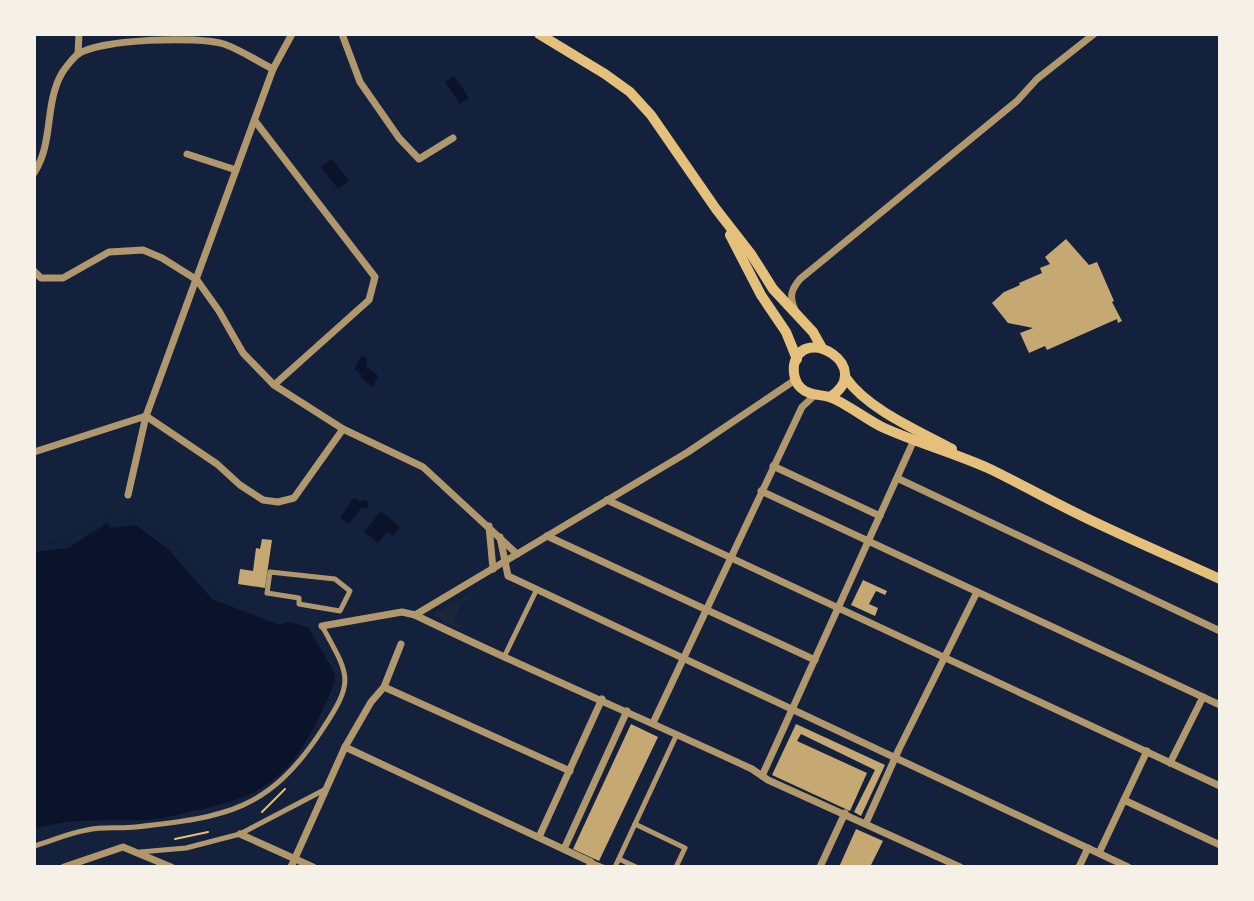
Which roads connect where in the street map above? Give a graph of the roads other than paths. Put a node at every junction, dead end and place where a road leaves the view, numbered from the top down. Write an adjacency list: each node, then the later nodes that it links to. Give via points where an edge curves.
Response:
1 (79, 34): 8 (street)
2 (221, 34): 7 (street)
3 (292, 34): 9 (street)
4 (342, 34): 11 (street, via 360,82 419,159)
5 (539, 34): 15 (main road, via 630,92)
6 (1094, 34): 18 (street, via 800,279 790,298)
7 (223, 44): 8 (street, via 108,43); 9 (street)
8 (78, 54): 14 (street, via 62,73 46,145)
9 (273, 69): 10 (street)
10 (255, 121): 13 (street); 23 (street, via 375,277 369,300)
11 (453, 138)
12 (187, 154): 13 (street)
13 (236, 170): 17 (street)
14 (34, 173)
15 (716, 209): 18 (main road); 20 (main road)
16 (34, 271): 17 (street, via 41,278 63,278 109,252 143,250)
17 (197, 280): 23 (street, via 243,353); 26 (street)
18 (798, 315): 19 (main road)
19 (822, 348): 20 (main road, via 806,350); 21 (main road, via 836,355)
20 (797, 359): 22 (main road)
21 (846, 378): 25 (main road); 31 (main road, via 889,414)
22 (795, 380): 24 (main road); 35 (street)
23 (274, 385): 27 (street)
24 (815, 395): 25 (main road); 30 (street, via 802,407)
25 (830, 397): 28 (main road)
26 (146, 416): 27 (street, via 263,500 278,502 294,498); 29 (street); 34 (street)
27 (343, 429): 37 (street, via 423,467)
28 (914, 440): 31 (main road); 32 (street)
29 (34, 452)
30 (773, 466): 33 (street); 36 (street)
31 (989, 469): 45 (main road)
32 (897, 478): 36 (street); 53 (street)
33 (761, 491): 40 (street); 42 (street)
34 (128, 495)
35 (607, 500): 38 (street); 42 (street)
36 (880, 516): 40 (street)
37 (489, 526): 39 (street); 44 (street)
38 (547, 536): 41 (street); 50 (street)
39 (500, 537): 41 (street); 43 (street)
40 (868, 542): 48 (street); 49 (street)
41 (517, 554): 43 (street)
42 (731, 557): 49 (street); 50 (street)
43 (504, 563): 44 (street); 46 (street, via 508,576)
44 (493, 569): 51 (street)
45 (1220, 579)
46 (537, 589): 56 (street); 58 (street)
47 (350, 591): 47 (street, via 340,611 267,593 270,572 335,579)
48 (977, 592): 55 (street); 60 (street)
49 (838, 608): 55 (street); 57 (street)
50 (707, 610): 57 (street); 58 (street)
51 (415, 615): 52 (street, via 402,612); 56 (street)
52 (322, 626): 82 (street, via 346,673 346,691 284,780 245,806 222,813 85,830)
53 (1220, 631)
54 (401, 644): 59 (street)
55 (944, 657): 68 (street); 69 (street)
56 (504, 658): 61 (street)
57 (815, 660): 63 (street)
58 (684, 661): 63 (street); 65 (street)
59 (384, 687): 67 (street); 71 (street)
60 (1203, 697): 62 (street); 70 (street)
61 (602, 699): 64 (street); 71 (street)
62 (1220, 705)
63 (793, 709): 69 (street); 72 (street)
64 (627, 711): 65 (street); 84 (street)
65 (653, 723): 66 (street)
66 (677, 734): 72 (street); 78 (street)
67 (345, 747): 74 (street); 80 (street)
68 (1147, 751): 70 (street); 75 (street)
69 (895, 757): 77 (street); 83 (street)
70 (1170, 763): 73 (street)
71 (570, 771): 80 (street)
72 (762, 776): 76 (street)
73 (1220, 786)
74 (325, 790): 79 (street); 88 (street)
75 (1124, 800): 81 (street); 86 (street)
76 (845, 813): 77 (street); 97 (street)
77 (866, 823): 98 (street)
78 (635, 824): 87 (street); 96 (street, via 685,848)
79 (240, 834): 85 (street); 88 (street)
80 (539, 837): 84 (street)
81 (1220, 845)
82 (34, 846)
83 (1088, 848): 86 (street); 99 (street)
84 (564, 849): 89 (street)
85 (140, 852): 90 (street, via 118,848); 91 (street)
86 (1099, 853): 100 (street)
87 (619, 859): 94 (street); 95 (street)
88 (293, 863): 92 (street)
89 (590, 864): 93 (street)
90 (64, 867)
91 (171, 867)
92 (313, 867)
93 (603, 867)
94 (615, 867)
95 (636, 867)
96 (676, 867)
97 (820, 867)
98 (960, 867)
99 (1079, 867)
100 (1128, 867)

